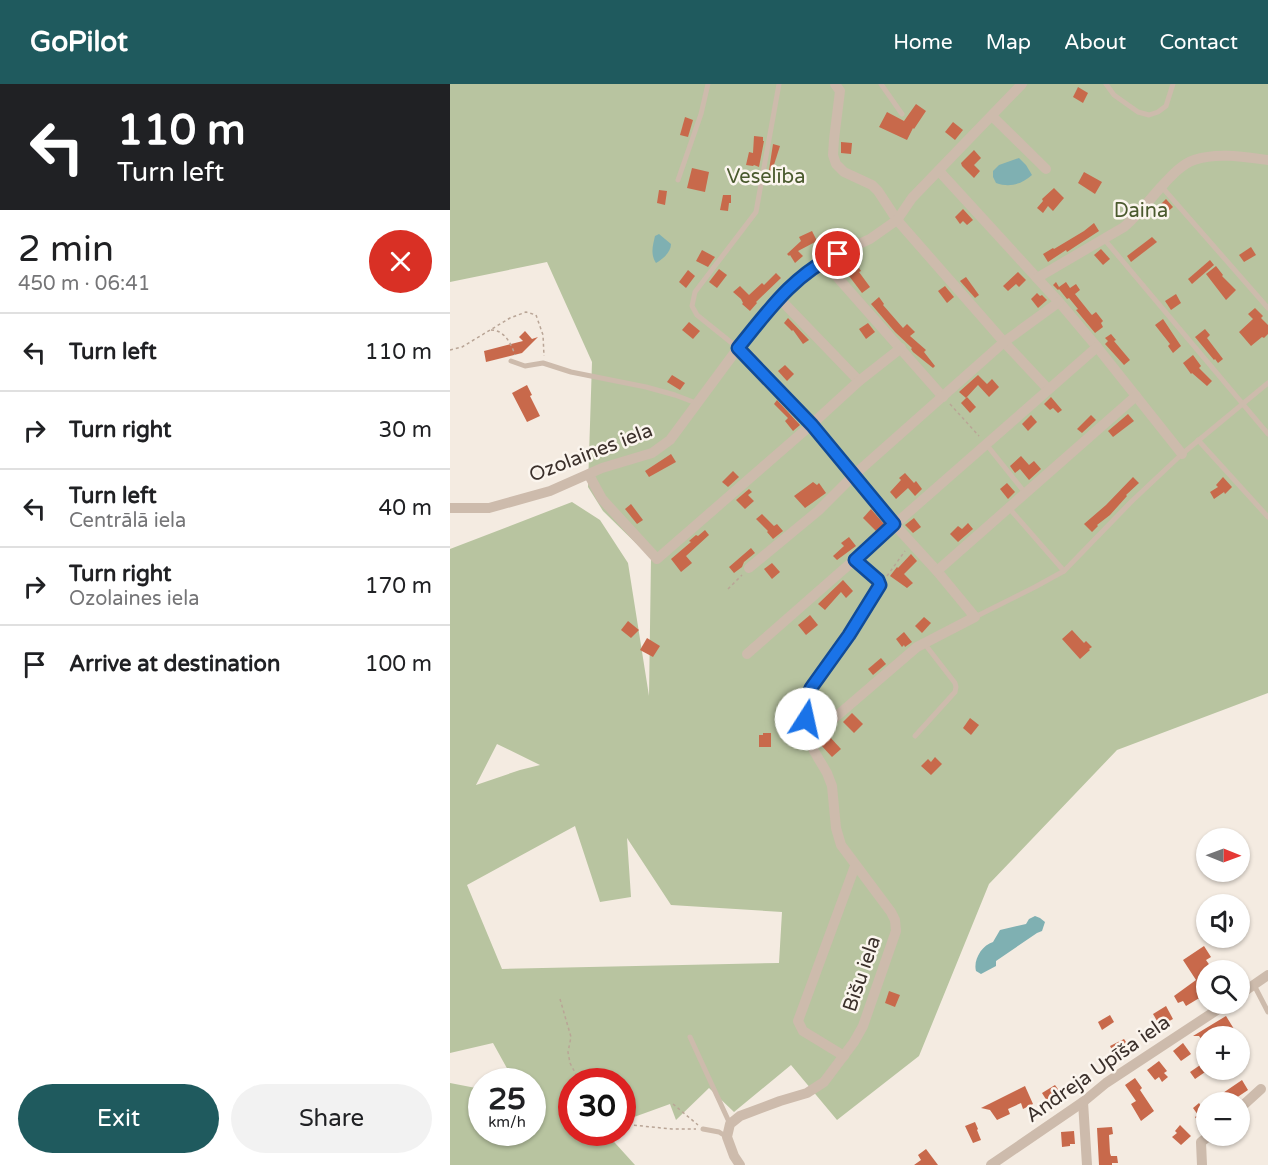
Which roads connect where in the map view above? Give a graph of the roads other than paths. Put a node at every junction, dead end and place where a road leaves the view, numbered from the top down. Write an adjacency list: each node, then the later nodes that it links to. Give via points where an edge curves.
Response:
1 (708, 84): 13 (lane)
2 (779, 84): 24 (lane, via 756,212 695,292 692,306 697,315)
3 (835, 84): 15 (street, via 840,91 833,155 836,164 872,185)
4 (881, 84): 8 (lane)
5 (1022, 84): 9 (street, Ozolaines iela)
6 (1106, 84): 7 (lane, via 1114,95 1138,112 1149,114 1166,106)
7 (1173, 84)
8 (902, 114)
9 (992, 116): 11 (street); 12 (street, Ozolaines iela)
10 (1268, 160): 14 (street, via 1236,156 1193,160)
11 (1046, 169)
12 (939, 171): 15 (street, Ozolaines iela); 18 (street)
13 (678, 180)
14 (1161, 186): 16 (street, via 1137,216); 21 (lane)
15 (897, 220): 17 (street, Ozolaines iela, via 870,239); 22 (street)
16 (1104, 239): 18 (street); 33 (lane)
17 (823, 261): 19 (street, Ozolaines iela); 25 (street)
18 (1037, 278): 20 (street)
19 (779, 298): 24 (street, Ozolaines iela); 27 (street)
20 (1059, 302): 22 (street); 23 (street)
21 (1268, 308)
22 (1004, 342): 29 (street); 31 (street)
23 (1097, 347): 29 (street); 30 (street)
24 (738, 348): 32 (street, Ozolaines iela); 34 (street)
25 (901, 348): 27 (street); 31 (street)
26 (511, 361): 32 (lane, via 525,366 543,363)
27 (859, 381): 34 (street)
28 (1268, 383): 33 (lane)
29 (1048, 389): 37 (street)
30 (1136, 396): 38 (street); 41 (street)
31 (943, 397): 40 (street)
32 (696, 403): 39 (street, Ozolaines iela, via 670,440 652,453)
33 (1242, 404): 35 (lane); 36 (lane)
34 (812, 425): 39 (street, via 657,559 602,499); 40 (street)
35 (1268, 434)
36 (1198, 440): 38 (lane); 44 (lane)
37 (986, 444): 41 (lane); 45 (street)
38 (1182, 454): 49 (lane)
39 (589, 475): 42 (street, Ozolaines iela, via 489,508)
40 (854, 475): 45 (street); 47 (street, via 818,511)
41 (1026, 494): 43 (street)
42 (450, 508)
43 (1009, 508): 48 (street); 49 (lane)
44 (1268, 517)
45 (894, 524): 46 (street); 48 (street)
46 (855, 560): 52 (street); 54 (street, via 880,585 811,688 806,702)
47 (749, 568)
48 (937, 571): 50 (street)
49 (1064, 572): 50 (lane)
50 (975, 617): 51 (street)
51 (924, 644): 53 (lane, via 956,687); 54 (street)
52 (747, 654)
53 (915, 736)
54 (810, 739): 55 (street, Bišu iela, via 832,786 841,845)
55 (855, 866): 62 (street, Bišu iela, via 891,912 896,931 863,1026); 62 (street, via 798,1022 803,1031)
56 (1268, 975): 57 (street)
57 (1254, 985): 58 (street); 59 (lane)
58 (1250, 988)
59 (1268, 1012)
60 (1211, 1014): 65 (street, Andreja Upīša iela)
61 (690, 1037): 66 (lane)
62 (844, 1056): 66 (street, Bišu iela, via 824,1082 807,1094 740,1116)
63 (1261, 1089): 64 (street)
64 (1250, 1099)
65 (1083, 1102): 71 (street, Andreja Upīša iela); 72 (street)
66 (730, 1124): 68 (street)
67 (703, 1129): 68 (lane)
68 (727, 1137): 70 (street)
69 (1202, 1146): 73 (street)
70 (740, 1165)
71 (992, 1165)
72 (1087, 1165)
73 (1202, 1165)

